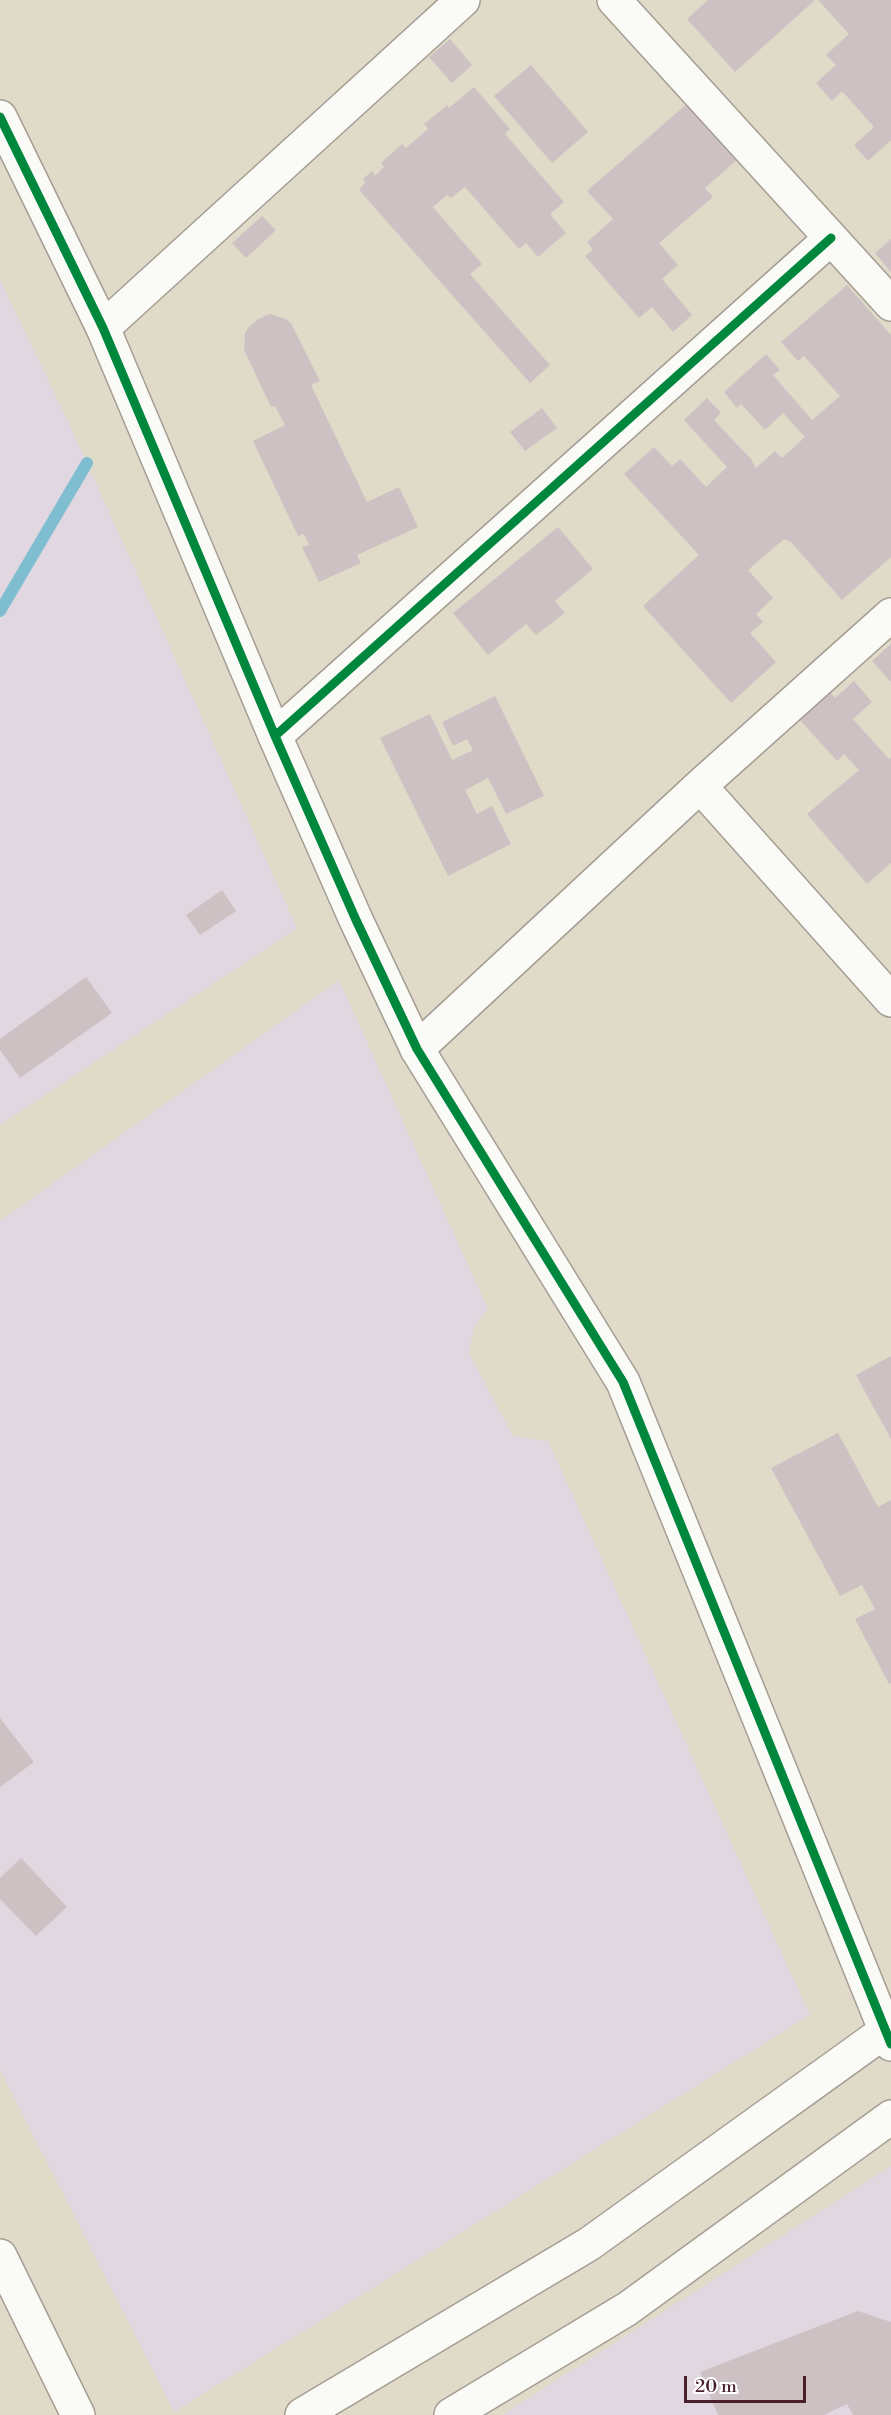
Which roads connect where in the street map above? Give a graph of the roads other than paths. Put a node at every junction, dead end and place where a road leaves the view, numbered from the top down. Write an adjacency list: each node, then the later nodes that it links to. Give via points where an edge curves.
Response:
1 (463, 0): 6 (street)
2 (614, 0): 4 (street)
3 (0, 117): 6 (street)
4 (831, 238): 5 (street); 8 (street)
5 (891, 304)
6 (103, 328): 8 (street)
7 (891, 615): 9 (street)
8 (275, 736): 11 (street)
9 (700, 786): 10 (street); 11 (street)
10 (891, 1000)
11 (417, 1049): 12 (street, via 623,1382)
12 (889, 2034): 16 (street, via 590,2244)
13 (891, 2117): 17 (street, via 627,2309)
14 (0, 2256): 15 (street)
15 (78, 2415)
16 (302, 2415)
17 (451, 2415)

